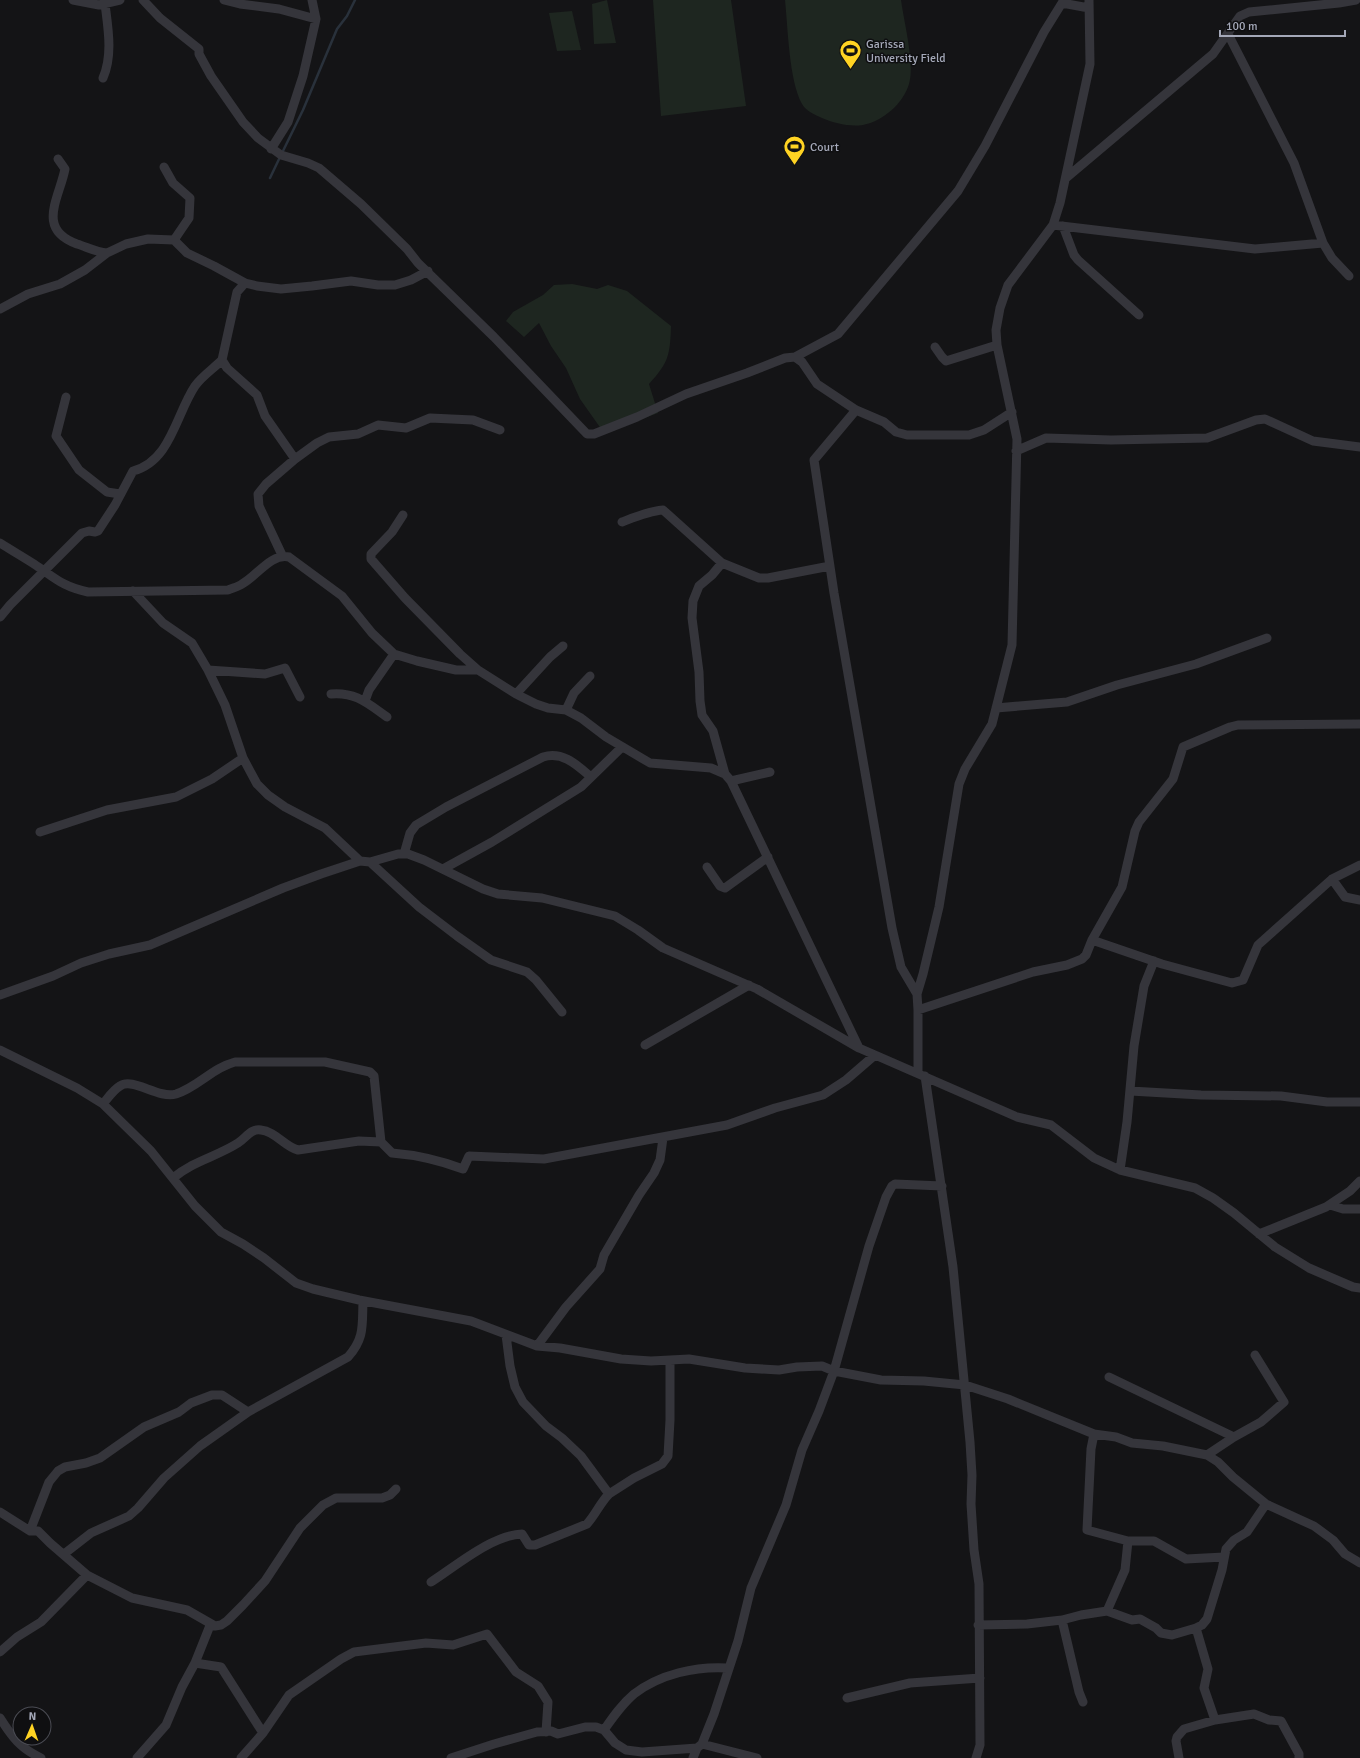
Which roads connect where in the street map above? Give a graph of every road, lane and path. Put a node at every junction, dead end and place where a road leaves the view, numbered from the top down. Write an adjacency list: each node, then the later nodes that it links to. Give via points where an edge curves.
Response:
1 (73, 0): 7 (street)
2 (120, 0): 7 (street)
3 (143, 0): 12 (street, via 160,18 199,49 199,54 211,76 243,122)
4 (224, 0): 9 (street, via 279,8)
5 (312, 0): 9 (street)
6 (1356, 0): 10 (street, via 1249,12 1240,16)
7 (105, 4): 11 (street, via 109,47)
8 (1089, 4): 15 (street, via 1090,64); 28 (street, via 1062,3 958,191 838,334)
9 (316, 19): 12 (street, via 303,76 288,122)
10 (1228, 34): 15 (street, via 1213,54); 19 (street, via 1294,163)
11 (103, 78)
12 (271, 149): 21 (street, via 319,168 361,204)
13 (58, 160): 20 (street, via 65,169 53,214 56,231 68,241)
14 (164, 167): 18 (street, via 173,183 190,198 189,218)
15 (1066, 178): 16 (street)
16 (1053, 225): 17 (street); 26 (street, via 1008,285 1000,308 996,330)
17 (1063, 226): 19 (street, via 1255,248); 25 (street, via 1078,260)
18 (174, 240): 20 (street, via 148,239 126,244); 23 (street, via 187,253)
19 (1323, 243): 22 (street)
20 (107, 253): 24 (street, via 85,270 60,284)
21 (428, 271): 23 (street, via 411,280 395,284 378,285 351,281 281,289); 28 (street, via 587,434 594,434 637,417 686,394 785,358)
22 (1348, 276)
23 (245, 283): 29 (street, via 238,292 234,304)
24 (1, 306)
25 (1139, 315)
26 (997, 345): 27 (street, via 946,360); 32 (street)
27 (935, 347)
28 (795, 357): 31 (street, via 802,362 817,384)
29 (222, 360): 36 (street, via 227,368 257,395 265,416); 37 (street, via 195,387 171,438 153,460 133,471)
30 (66, 397): 37 (street, via 56,436 79,470 107,492)
31 (856, 410): 32 (street, via 884,422 896,432 921,436 969,435 984,430); 43 (street, via 814,460)
32 (1012, 412): 35 (street, via 1017,439)
33 (500, 430): 36 (street, via 473,420 446,417 430,418 406,428 378,425 358,434 329,437)
34 (1360, 447): 35 (street, via 1312,441 1265,419 1207,438 1046,438)
35 (1016, 451): 57 (street, via 1012,645)
36 (295, 460): 41 (street, via 258,494 259,506)
37 (120, 494): 44 (street, via 98,531 82,533)
38 (403, 515): 51 (street, via 392,532 371,554 371,559 405,598)
39 (622, 522): 42 (street, via 663,510)
40 (0, 543): 44 (street)
41 (282, 555): 45 (street, via 243,584 228,590); 49 (street, via 289,557 342,596 372,633)
42 (722, 563): 43 (street, via 759,578); 65 (street, via 695,592 692,618 702,715 713,731)
43 (830, 566): 79 (street, via 892,928 901,967)
44 (44, 572): 45 (street, via 72,589 88,592); 46 (street)
45 (133, 591): 50 (street, via 164,623 192,643)
46 (0, 617)
47 (1267, 638): 57 (street, via 1196,664 1117,684 1067,702)
48 (563, 646): 54 (street)
49 (394, 654): 51 (street, via 456,670); 56 (street, via 369,690)
50 (208, 670): 55 (street, via 265,674 285,668); 62 (street, via 225,705)
51 (478, 670): 54 (street)
52 (590, 676): 58 (street, via 574,693)
53 (331, 694): 56 (street, via 355,695)
54 (516, 694): 58 (street, via 548,708)
55 (300, 697)
56 (365, 701): 59 (street)
57 (996, 708): 79 (street, via 992,724 959,784 939,907)
58 (566, 710): 61 (street)
59 (387, 717)
60 (1360, 724): 76 (street, via 1238,725 1183,748 1173,779 1137,826 1122,887)
61 (622, 747): 64 (street); 65 (street, via 650,763 711,768)
62 (243, 758): 66 (street, via 212,780 176,797 107,810); 69 (street, via 257,784 268,795 325,828)
63 (770, 772): 65 (street)
64 (591, 777): 67 (street, via 572,760 550,755 543,757 416,825 410,832); 73 (street, via 563,799)
65 (728, 777): 68 (street)
66 (40, 832)
67 (404, 854): 70 (street); 73 (street)
68 (768, 857): 72 (street, via 725,888 720,886); 84 (street)
69 (360, 861): 70 (street); 80 (street, via 283,888 150,945 80,963 53,976)
70 (370, 862): 82 (street, via 399,890 491,960 527,972)
71 (1360, 865): 74 (street)
72 (707, 867)
73 (443, 869): 78 (street, via 483,890 542,898 615,916 663,948)
74 (1332, 879): 75 (street, via 1345,897); 77 (street, via 1258,945 1243,980 1238,983)
75 (1360, 900)
76 (1092, 940): 77 (street); 81 (street, via 1086,954 1077,961 1033,972)
77 (1154, 962): 88 (street, via 1144,986)
78 (750, 985): 83 (street); 84 (street)
79 (917, 994): 81 (street)
80 (0, 995)
81 (918, 1010): 87 (street)
82 (562, 1012)
83 (645, 1045)
84 (859, 1048): 86 (street)
85 (0, 1050): 90 (street, via 77,1088)
86 (875, 1055): 87 (street); 91 (street, via 846,1080 823,1095 775,1108 728,1125)
87 (922, 1075): 93 (street, via 1017,1117 1051,1125 1094,1158); 96 (street)
88 (1130, 1091): 89 (street, via 1201,1096 1281,1096 1328,1102); 93 (street)
89 (1360, 1102)
90 (103, 1104): 92 (street, via 124,1084 161,1094 174,1094 235,1062 325,1062 370,1072 374,1076); 94 (street, via 151,1151)
91 (663, 1138): 92 (street, via 544,1159 469,1156 463,1169 439,1160 392,1153); 103 (street, via 660,1160 654,1173 604,1255 600,1269 566,1307)
92 (381, 1142): 94 (street, via 359,1141 298,1150 268,1132 254,1130 234,1146 196,1162)
93 (1120, 1170): 99 (street, via 1195,1188 1234,1213)
94 (173, 1178): 101 (street, via 220,1232 264,1258 296,1283)
95 (1360, 1181): 97 (street)
96 (942, 1186): 106 (street, via 899,1183 890,1190 869,1246); 108 (street, via 954,1267)
97 (1330, 1205): 98 (street, via 1343,1209); 99 (street)
98 (1360, 1209)
99 (1259, 1234): 100 (street, via 1309,1268)
100 (1360, 1288)
101 (363, 1301): 102 (street, via 471,1321); 109 (street, via 362,1328 358,1345 348,1357)
102 (506, 1335): 103 (street); 114 (street, via 515,1387 523,1402 581,1456)
103 (537, 1346): 105 (street, via 621,1358)
104 (1255, 1355): 111 (street, via 1284,1402 1261,1422)
105 (670, 1361): 106 (street, via 690,1359 745,1368 779,1370 822,1366); 114 (street, via 668,1456 662,1464)
106 (834, 1370): 108 (street, via 882,1380); 131 (street, via 802,1450 786,1504 751,1588 738,1641)
107 (1110, 1377): 111 (street)
108 (965, 1385): 110 (street); 127 (street, via 972,1476 974,1550 979,1584)
109 (248, 1412): 117 (street, via 222,1395 212,1395 144,1427 100,1458 65,1467 49,1482); 119 (street, via 200,1446 164,1478 129,1516 91,1533)
110 (1094, 1434): 112 (street); 118 (street, via 1087,1530)
111 (1234, 1437): 112 (street)
112 (1207, 1455): 115 (street)
113 (396, 1489): 126 (street, via 382,1498 336,1498 324,1505 300,1528 264,1581 244,1605 221,1625)
114 (609, 1494): 123 (street, via 587,1524 535,1545 529,1545 522,1534 506,1538 474,1553)
115 (1266, 1504): 120 (street, via 1247,1532 1226,1549); 121 (street, via 1314,1526 1333,1540 1345,1554)
116 (0, 1512): 117 (street)
117 (30, 1531): 119 (street, via 38,1531)
118 (1128, 1541): 120 (street, via 1154,1542 1186,1559); 124 (street, via 1125,1570)
119 (64, 1554): 122 (street)
120 (1224, 1556): 128 (street, via 1207,1618)
121 (1360, 1563)
122 (87, 1575): 126 (street, via 132,1598 187,1610); 129 (street, via 41,1622 16,1637)
123 (431, 1582)
124 (1107, 1611): 125 (street); 128 (street, via 1132,1620 1140,1619 1161,1633 1172,1635)
125 (1062, 1620): 127 (street, via 1002,1626); 134 (street)
126 (213, 1624): 130 (street, via 209,1628)
127 (978, 1625): 132 (street)
128 (1196, 1628): 136 (street, via 1208,1668 1204,1688)
129 (0, 1652)
130 (196, 1663): 139 (street, via 221,1667); 142 (street, via 182,1687 166,1725)
131 (728, 1668): 137 (street, via 714,1667 680,1673 651,1683 633,1695); 140 (street, via 714,1714)
132 (980, 1678): 133 (street, via 910,1684); 147 (street, via 980,1745)
133 (847, 1698)
134 (1083, 1702)
135 (0, 1718): 141 (street, via 25,1750)
136 (1215, 1720): 148 (street, via 1184,1729 1176,1737); 149 (street, via 1254,1714 1269,1720 1281,1721)
137 (604, 1730): 138 (street, via 585,1727 558,1734); 140 (street, via 615,1743 626,1750 642,1752)
138 (546, 1732): 139 (street, via 548,1702 538,1686 516,1672 487,1634 453,1644 426,1643 354,1652 289,1695); 144 (street, via 537,1732)
139 (263, 1733): 143 (street)
140 (699, 1746): 145 (street); 146 (street)
141 (41, 1758)
142 (137, 1758)
143 (240, 1758)
144 (451, 1758)
145 (693, 1758)
146 (757, 1758)
147 (976, 1758)
148 (1179, 1758)
149 (1299, 1758)

